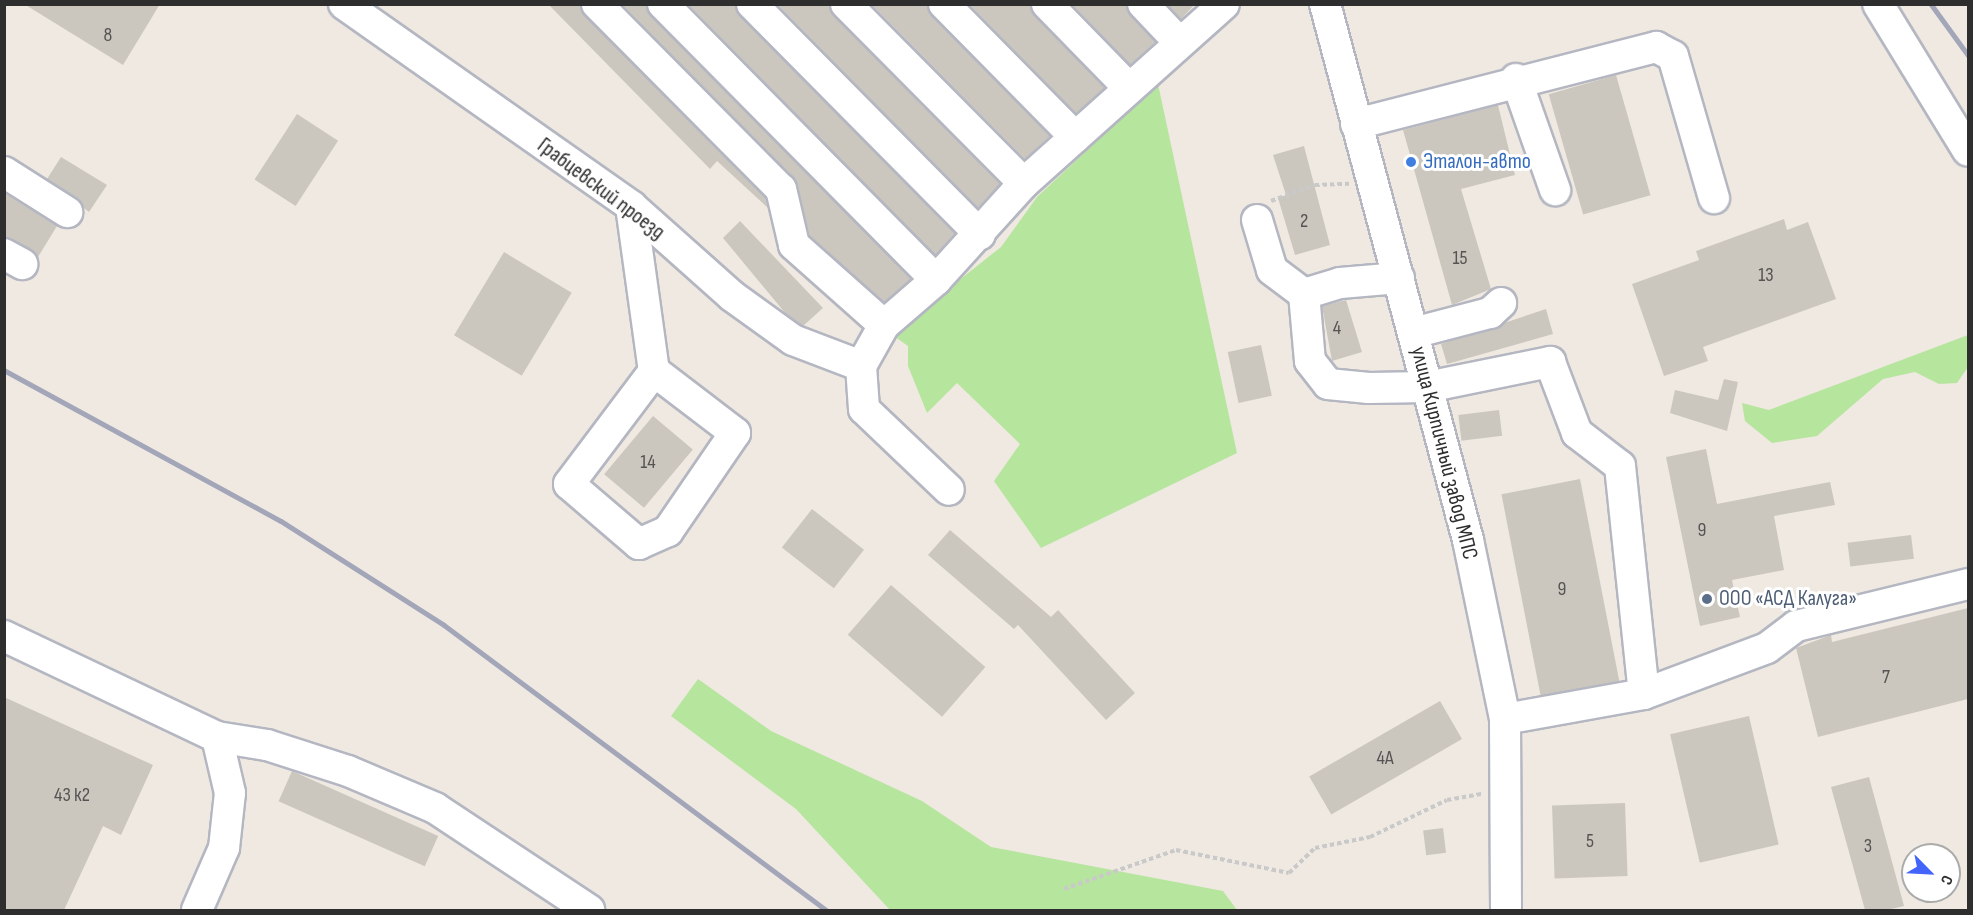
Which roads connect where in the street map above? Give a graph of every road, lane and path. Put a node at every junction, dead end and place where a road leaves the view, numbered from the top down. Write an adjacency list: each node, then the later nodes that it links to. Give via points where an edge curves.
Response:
1 (344, 4): 23 (street, Грабцевский проезд)
2 (597, 4): 31 (street, via 781,189 794,245)
3 (663, 4): 28 (street)
4 (752, 4): 26 (street)
5 (846, 4): 20 (street)
6 (944, 4): 16 (street)
7 (1047, 4): 14 (street)
8 (1143, 4): 12 (street)
9 (1224, 4): 12 (street, via 1213,20)
10 (1325, 4): 15 (street, улица Кирпичный завод МПС)
11 (1878, 4): 17 (street)
12 (1179, 42): 14 (street)
13 (1516, 79): 15 (street); 21 (street); 22 (street, via 1656,47 1673,57)
14 (1129, 88): 16 (street)
15 (1356, 124): 19 (street, улица Кирпичный завод МПС)
16 (1075, 137): 20 (street)
17 (1968, 151)
18 (4, 172): 24 (street)
19 (1371, 181): 25 (path, via 1285,193 1274,197); 27 (street, улица Кирпичный завод МПС)
20 (1024, 183): 26 (street)
21 (1555, 190)
22 (1714, 198)
23 (631, 206): 33 (street, Грабцевский проезд, via 732,296 793,340); 34 (street)
24 (67, 212)
25 (1257, 220): 29 (street, via 1272,270)
26 (980, 234): 28 (street)
27 (1399, 278): 29 (street, via 1340,283); 32 (street, улица Кирпичный завод МПС)
28 (936, 280): 31 (street)
29 (1304, 294): 35 (street, via 1310,361 1328,384)
30 (1501, 303): 32 (street, via 1490,313)
31 (884, 325): 33 (street)
32 (1413, 333): 35 (street, улица Кирпичный завод МПС)
33 (861, 366): 36 (street, via 864,409)
34 (654, 371): 34 (street, via 735,433 668,531 639,544 569,484)
35 (1427, 387): 39 (street, via 1550,362 1577,433 1620,466); 40 (street, улица Кирпичный завод МПС, via 1468,540)
36 (950, 490)
37 (1968, 584): 39 (street, via 1796,626 1767,648)
38 (4, 636): 41 (street)
39 (1644, 694): 40 (street)
40 (1505, 719): 42 (street, улица Кирпичный завод МПС)
41 (217, 737): 44 (street, via 230,793 224,848); 45 (street, via 267,744 328,764 435,808)
42 (1507, 789): 43 (path, via 1447,800 1370,837 1315,848 1289,873 1176,850); 46 (street, улица Кирпичный завод МПС)
43 (1064, 889)
44 (197, 910)
45 (589, 910)
46 (1506, 910)

